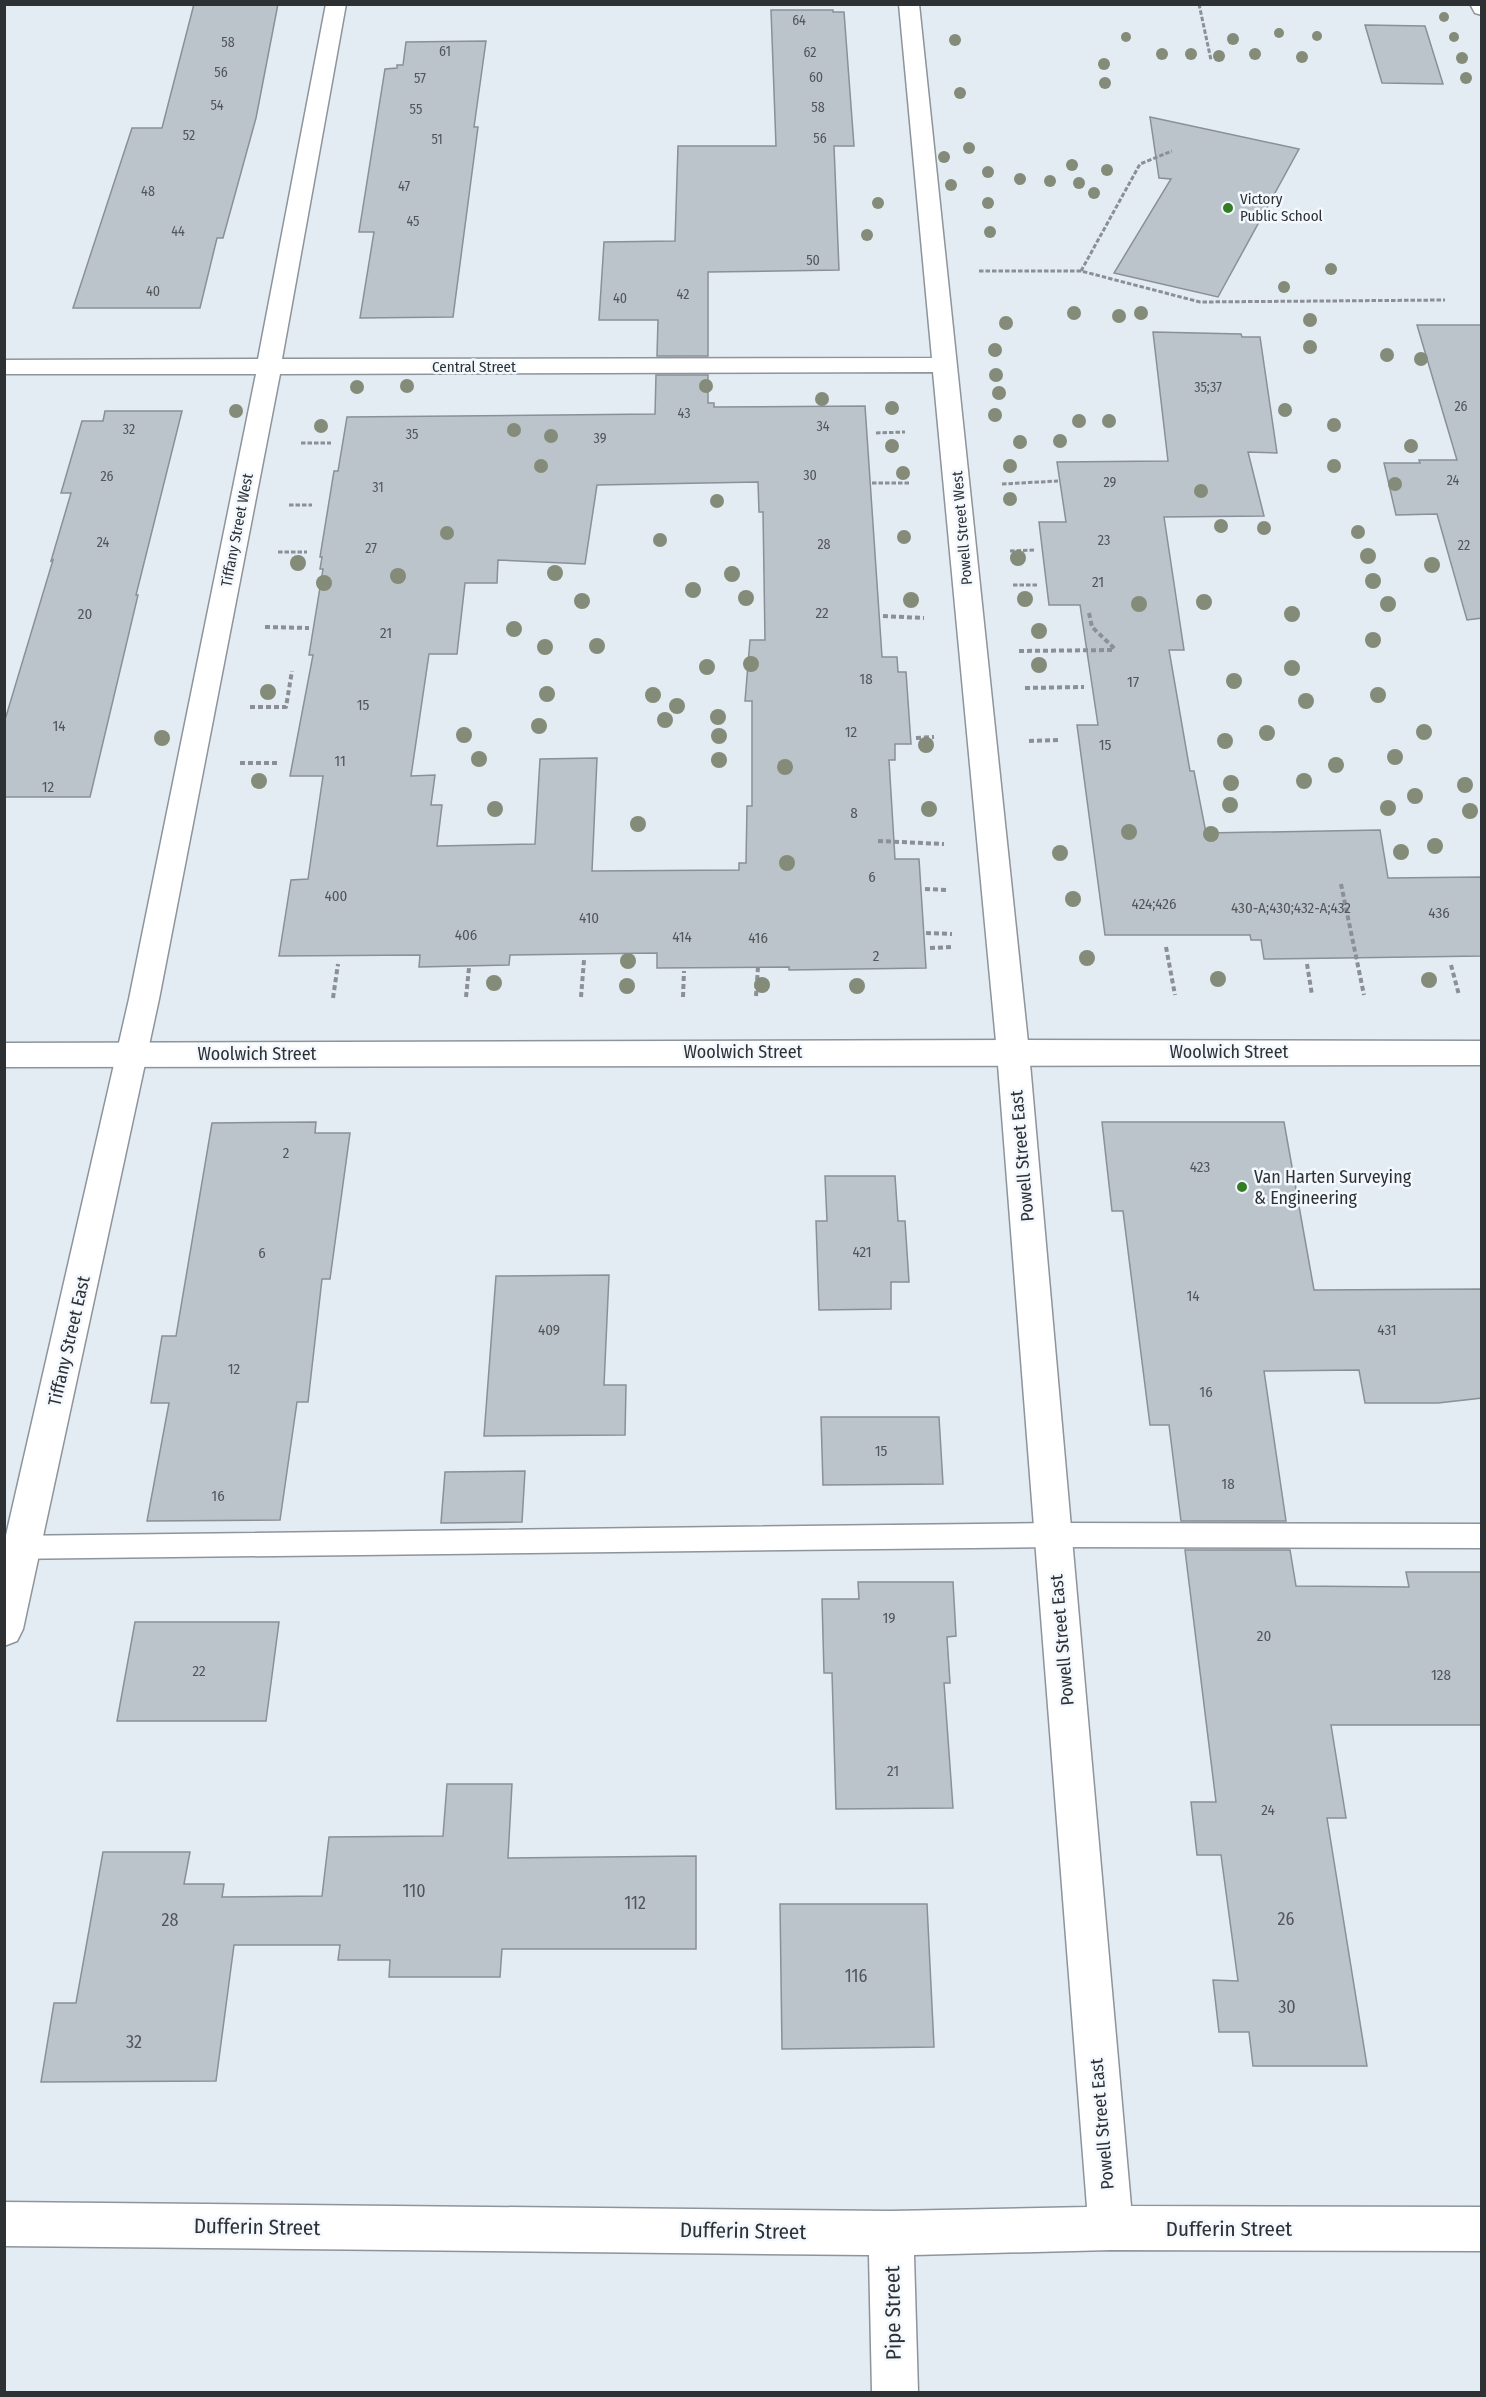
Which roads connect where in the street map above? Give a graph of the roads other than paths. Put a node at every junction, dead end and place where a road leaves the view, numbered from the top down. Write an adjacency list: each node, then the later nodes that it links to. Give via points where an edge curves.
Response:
1 (336, 4): 7 (street, Tiffany Street West)
2 (909, 4): 5 (street, Powell Street West)
3 (1480, 4): 4 (street)
4 (1482, 9)
5 (944, 365): 7 (street, Central Street); 8 (street, Powell Street West)
6 (4, 367): 7 (street, Central Street)
7 (269, 367): 10 (street, Tiffany Street West)
8 (1013, 1052): 9 (street, Woolwich Street); 10 (street, Woolwich Street); 12 (street, Powell Street East)
9 (1482, 1053)
10 (133, 1054): 11 (street, Woolwich Street); 14 (street, Tiffany Street East)
11 (4, 1055)
12 (1053, 1535): 13 (lane); 14 (lane); 17 (street, Powell Street East)
13 (1482, 1536)
14 (13, 1549): 15 (street, Tiffany Street East)
15 (4, 1629)
16 (4, 2224): 19 (street, Dufferin Street)
17 (1111, 2229): 18 (street, Dufferin Street); 19 (street, Dufferin Street)
18 (1482, 2229)
19 (891, 2233): 20 (street, Pipe Street)
20 (895, 2392)

